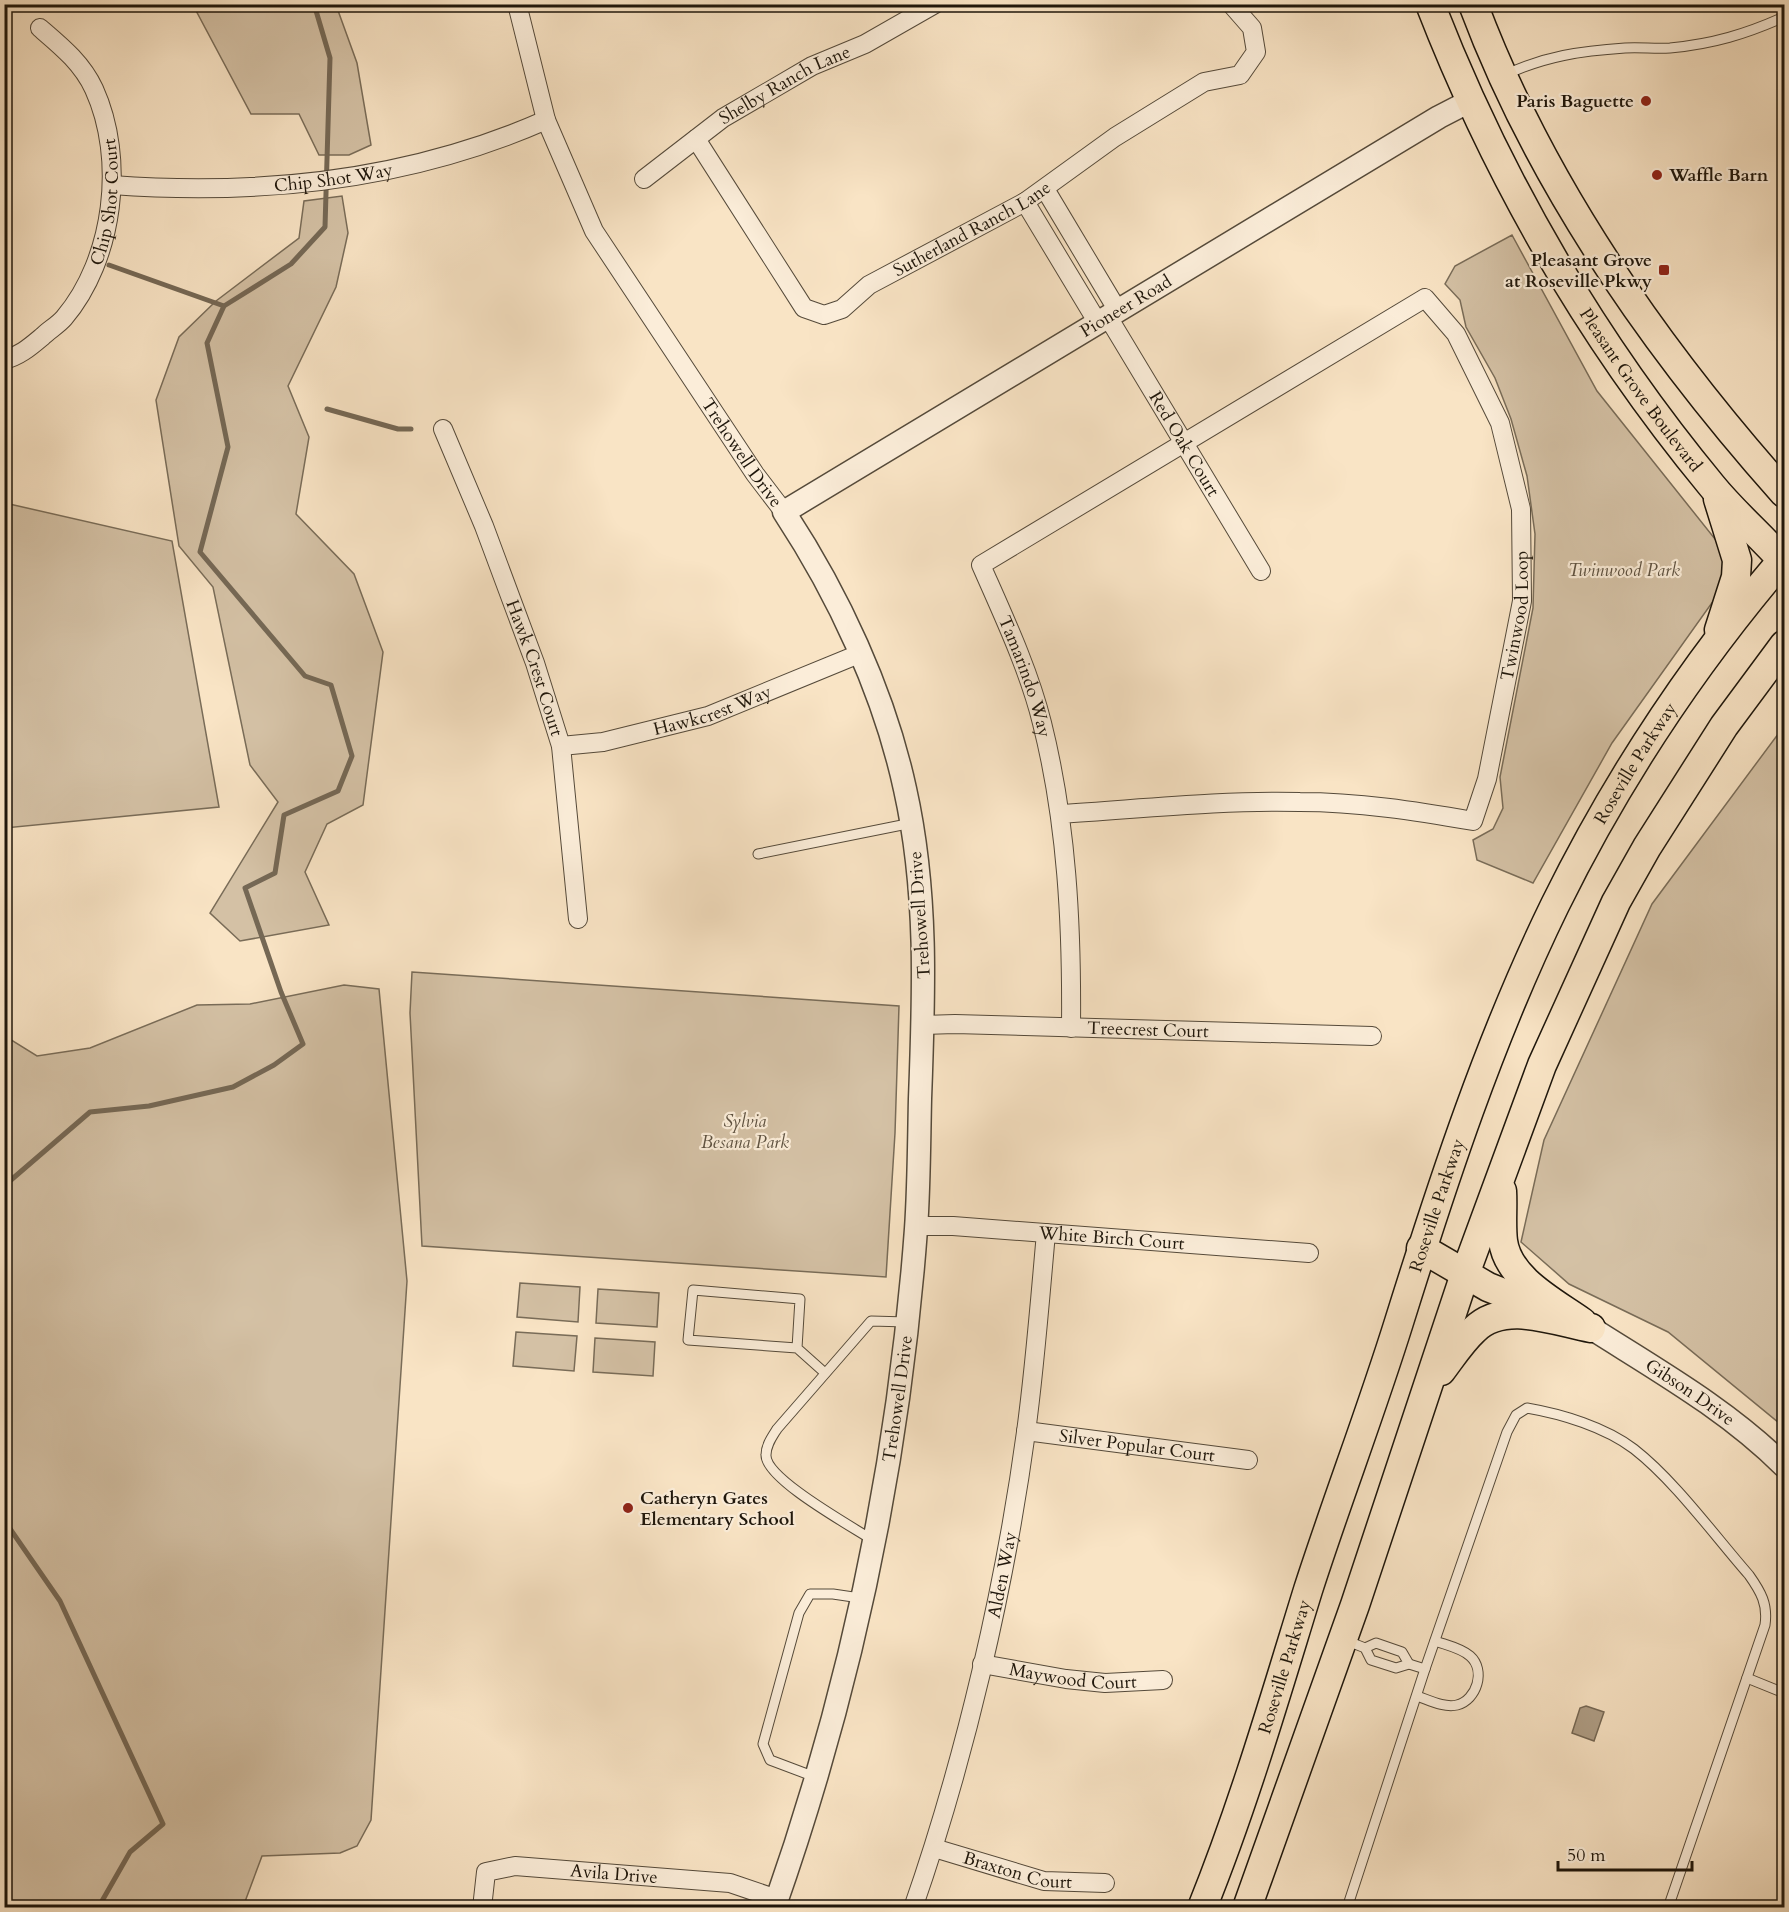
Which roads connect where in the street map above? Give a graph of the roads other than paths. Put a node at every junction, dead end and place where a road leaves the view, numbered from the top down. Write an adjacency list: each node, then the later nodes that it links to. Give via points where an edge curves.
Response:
1 (517, 4): 11 (street, Trehowell Drive)
2 (935, 4): 12 (street, Shelby Ranch Lane, via 865,44 812,66 723,118)
3 (1231, 4): 15 (street, Sutherland Ranch Lane, via 1252,28 1256,52 1240,75 1204,82 1115,137)
4 (1430, 4): 10 (main road, Pleasant Grove Boulevard)
5 (1441, 4): 9 (main road, via 1473,58 1486,71)
6 (1473, 4): 9 (main road)
7 (1785, 17): 9 (lane, via 1738,37 1669,48 1576,52 1535,61)
8 (40, 28): 14 (street, Chip Shot Court, via 74,57 93,88 105,118)
9 (1502, 76): 21 (main road, via 1586,231 1707,404)
10 (1470, 101): 17 (street, Pioneer Road); 23 (main road, Pleasant Grove Boulevard, via 1592,325)
11 (546, 120): 14 (street, Chip Shot Way, via 448,157 365,174 290,185); 25 (street, Trehowell Drive, via 594,231)
12 (696, 139): 13 (street, Shelby Ranch Lane); 16 (street, Sutherland Ranch Lane, via 804,309 824,315 842,309 869,285)
13 (644, 179)
14 (112, 185): 18 (street, Chip Shot Court, via 104,238 87,280 63,319 16,357)
15 (1045, 189): 16 (street, Sutherland Ranch Lane); 17 (street)
16 (1025, 202): 17 (street)
17 (1108, 317): 20 (street, Red Oak Court); 25 (street, Pioneer Road)
18 (4, 360)
19 (442, 429): 33 (street, Hawk Crest Court, via 492,548)
20 (1184, 443): 27 (street, Red Oak Court); 34 (street, Tamarindo Way, via 981,565 1042,721); 34 (street, Twinwood Loop, via 1425,298 1456,334 1500,423 1521,509 1522,601 1484,789 1473,821 1400,808 1301,802)
21 (1746, 450): 22 (main road); 24 (main road)
22 (1785, 462)
23 (1714, 488): 26 (main road, Pleasant Grove Boulevard); 29 (main road, via 1737,560 1736,577)
24 (1785, 493)
25 (784, 512): 30 (street, Trehowell Drive, via 842,614)
26 (1784, 560): 29 (main road, Roseville Parkway)
27 (1261, 571)
28 (1785, 645): 32 (main road)
29 (1713, 648): 44 (main road, Roseville Parkway, via 1647,745 1556,902 1494,1042)
30 (859, 654): 33 (street, Hawkcrest Way, via 708,716 603,742); 35 (street, Trehowell Drive, via 893,743)
31 (1785, 664): 32 (main road)
32 (1756, 680): 41 (main road, via 1692,771 1616,902 1542,1065)
33 (561, 746): 37 (street, Hawk Crest Court)
34 (1061, 814): 39 (street, Tamarindo Way, via 1072,929)
35 (912, 823): 36 (lane); 38 (street, Trehowell Drive, via 923,902)
36 (758, 854)
37 (578, 919)
38 (923, 1025): 39 (street, Treecrest Court); 42 (street, Trehowell Drive)
39 (1071, 1028): 40 (street, Treecrest Court)
40 (1372, 1036)
41 (1502, 1179): 46 (main road); 48 (main road, via 1503,1242 1507,1257 1524,1279)
42 (916, 1226): 43 (street, White Birch Court); 47 (street, Trehowell Drive)
43 (1046, 1233): 45 (street, White Birch Court); 52 (street, Alden Way)
44 (1422, 1248): 46 (main road); 72 (main road, Roseville Parkway, via 1261,1744)
45 (1309, 1253)
46 (1465, 1275): 48 (main road); 51 (main road)
47 (907, 1322): 50 (lane, via 872,1321); 55 (street, Trehowell Drive)
48 (1591, 1328): 51 (main road, via 1515,1313 1494,1318 1475,1329); 54 (street, Gibson Drive, via 1703,1400)
49 (797, 1348): 49 (lane, via 800,1299 693,1290 688,1340); 50 (lane)
50 (825, 1374): 55 (lane, via 777,1429 765,1456 769,1467 790,1486)
51 (1430, 1385): 58 (main road)
52 (1026, 1431): 53 (street, Silver Popular Court); 59 (street, Alden Way)
53 (1248, 1460)
54 (1785, 1466)
55 (874, 1541): 56 (street, Trehowell Drive)
56 (863, 1598): 66 (street, Trehowell Drive); 66 (lane, via 810,1594 799,1613 763,1744 770,1760)
57 (1435, 1641): 61 (lane); 62 (lane, via 1507,1432 1516,1415 1527,1408 1556,1413 1632,1447 1749,1575 1762,1593 1767,1610); 65 (lane, via 1470,1656 1478,1669 1477,1683 1466,1702 1456,1706)
58 (1353, 1643): 60 (lane, via 1377,1643 1402,1652); 60 (lane, via 1371,1660 1396,1668); 73 (main road)
59 (982, 1664): 63 (street, Maywood Court, via 1105,1683); 67 (street, Alden Way)
60 (1409, 1664): 61 (lane)
61 (1425, 1669): 65 (lane)
62 (1747, 1678): 64 (lane); 75 (lane)
63 (1163, 1680)
64 (1785, 1693)
65 (1417, 1696): 74 (lane)
66 (817, 1778): 69 (street, Trehowell Drive)
67 (934, 1848): 68 (street, Braxton Court, via 1044,1881); 71 (street, Alden Way)
68 (1105, 1883)
69 (776, 1903): 70 (street, Avila Drive, via 730,1883 515,1866 486,1872)
70 (482, 1908)
71 (913, 1908)
72 (1202, 1908)
73 (1247, 1908)
74 (1347, 1908)
75 (1668, 1908)

